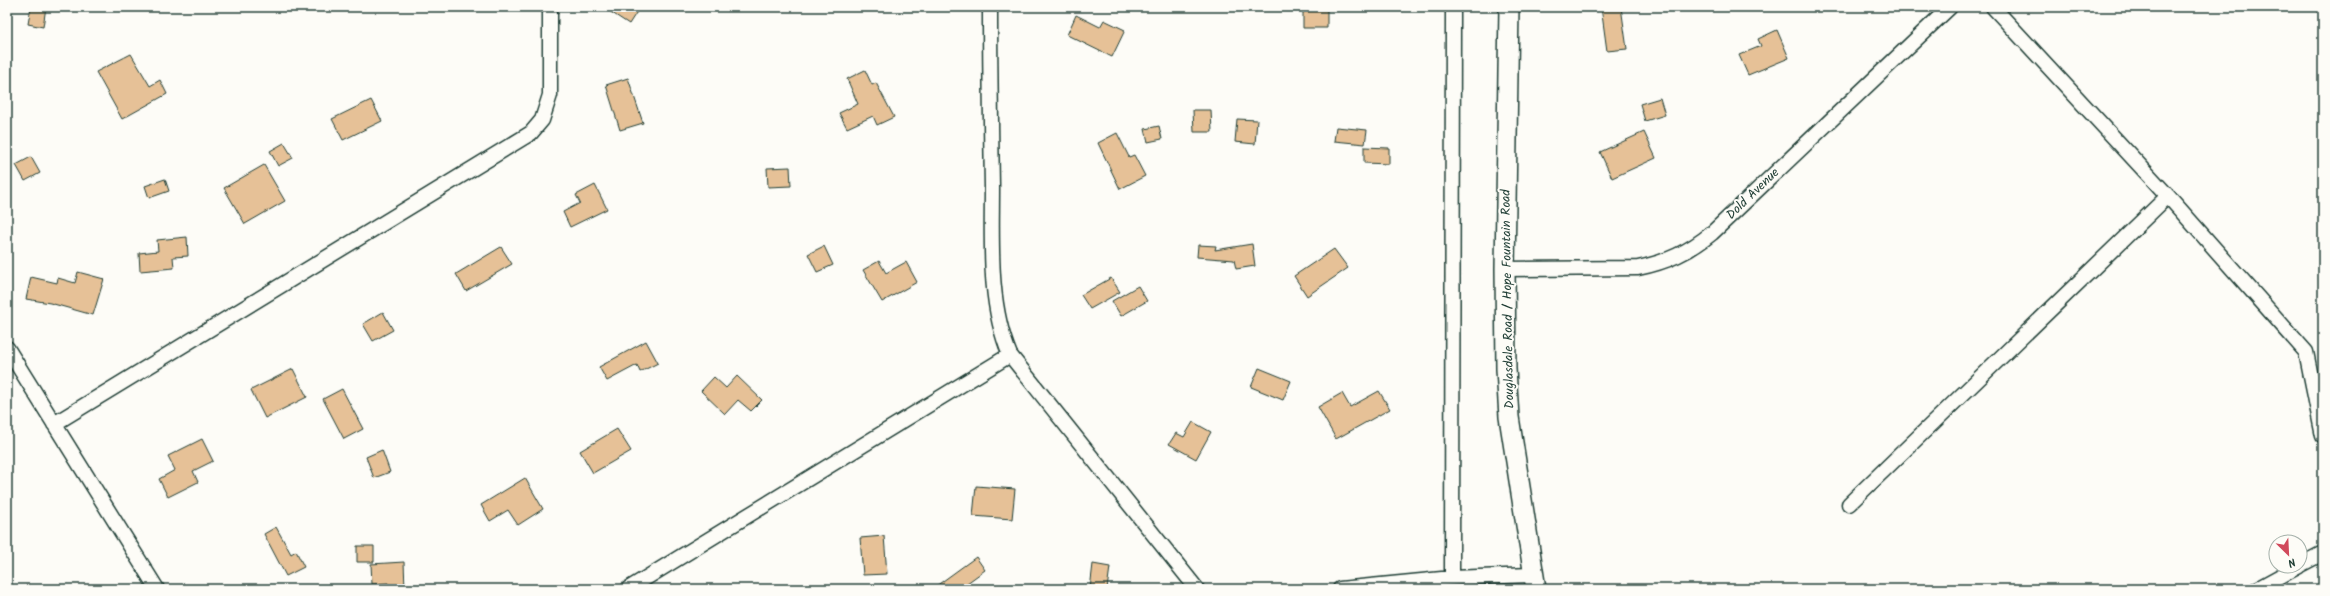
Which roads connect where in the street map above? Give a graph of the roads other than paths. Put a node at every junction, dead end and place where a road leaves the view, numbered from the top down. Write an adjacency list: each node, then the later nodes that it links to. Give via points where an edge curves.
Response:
1 (550, 7): 11 (street, via 550,95 542,120 531,133)
2 (990, 7): 10 (street, via 995,290 1000,326)
3 (1453, 7): 17 (street)
4 (1509, 7): 8 (main road, Douglasdale Road / Hope Fountain Road)
5 (1950, 7): 8 (street, Dold Avenue, via 1712,233 1690,250 1659,264 1638,268)
6 (1993, 7): 7 (street)
7 (2168, 196): 12 (street, via 2306,352); 13 (street)
8 (1505, 269): 18 (main road, Douglasdale Road / Hope Fountain Road, via 1509,417)
9 (7, 348): 11 (street)
10 (1010, 355): 20 (street); 21 (street)
11 (54, 424): 19 (street)
12 (2323, 436)
13 (1849, 504)
14 (2323, 553): 15 (street)
15 (2308, 561)
16 (2284, 574): 23 (street)
17 (1452, 578): 18 (street); 22 (street)
18 (1534, 582)
19 (157, 589)
20 (628, 589)
21 (1197, 589)
22 (1340, 589)
23 (2257, 589)

